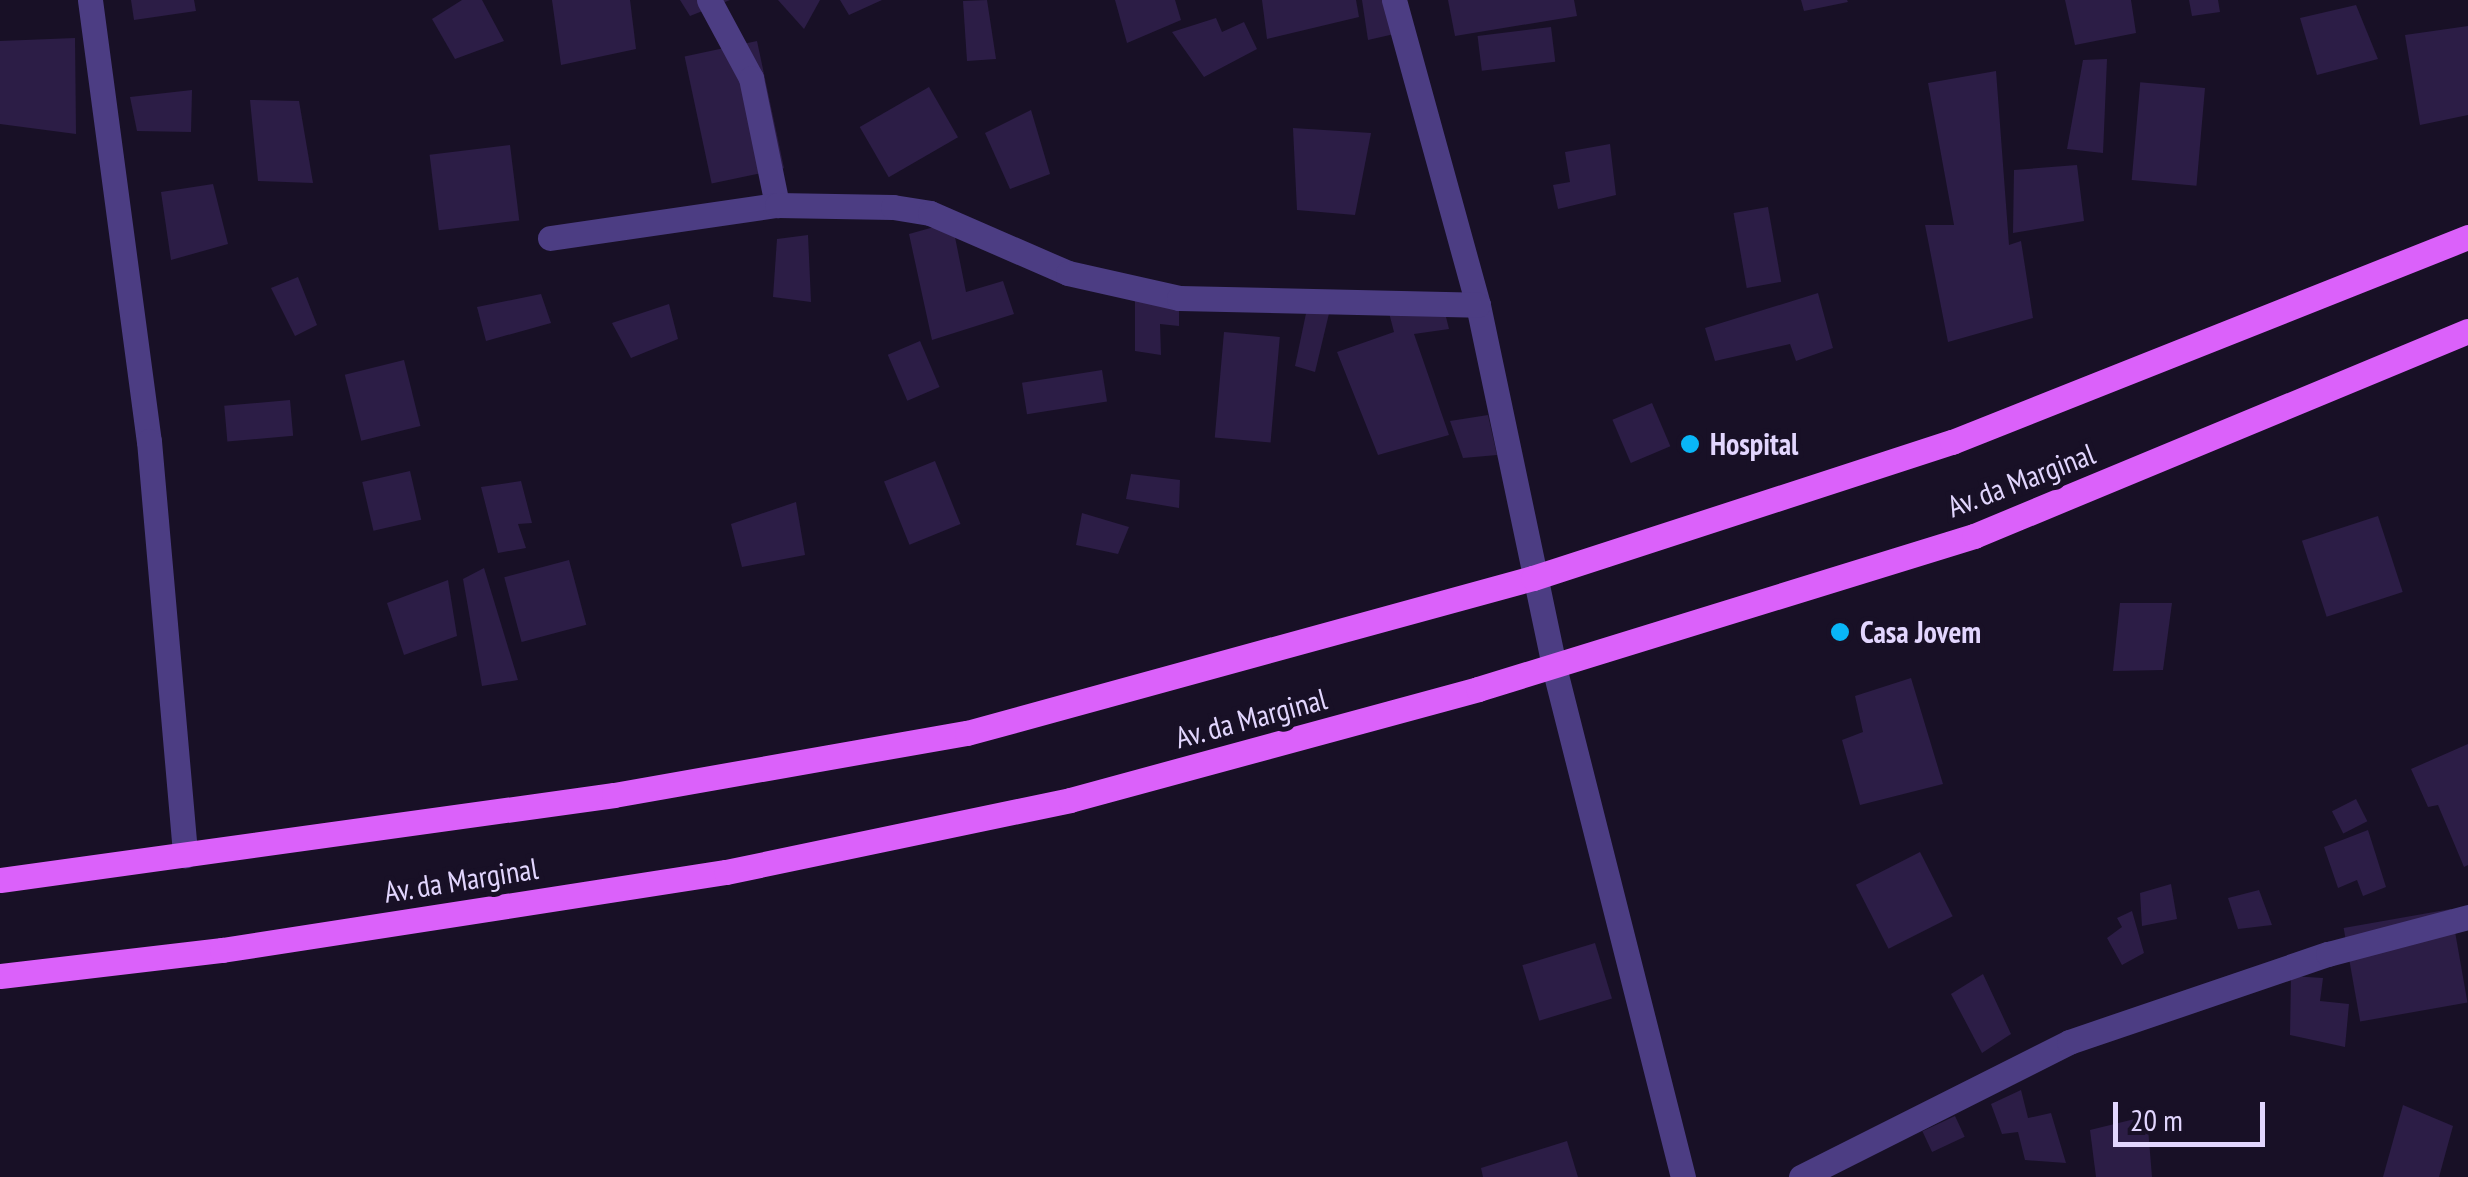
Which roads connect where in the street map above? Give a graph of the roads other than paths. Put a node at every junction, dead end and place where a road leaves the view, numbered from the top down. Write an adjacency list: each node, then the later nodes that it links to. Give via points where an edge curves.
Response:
1 (90, 0): 11 (street, via 149,441)
2 (709, 0): 4 (street, via 751,78)
3 (1394, 0): 7 (street)
4 (777, 205): 5 (street); 7 (street, via 930,212 1068,273 1179,298)
5 (550, 238)
6 (2468, 238): 9 (main road, Av. da Marginal, via 1952,442)
7 (1478, 305): 9 (street)
8 (2468, 331): 10 (main road, Av. da Marginal, via 1974,536)
9 (1534, 578): 10 (street); 11 (main road, Av. da Marginal, via 967,733 614,796)
10 (1554, 666): 14 (main road, Av. da Marginal, via 1070,800 726,872 222,950); 15 (street)
11 (185, 855): 12 (main road, Av. da Marginal)
12 (0, 880)
13 (2468, 917): 16 (street, via 2328,954 2069,1042)
14 (0, 976)
15 (1683, 1177)
16 (1802, 1177)

